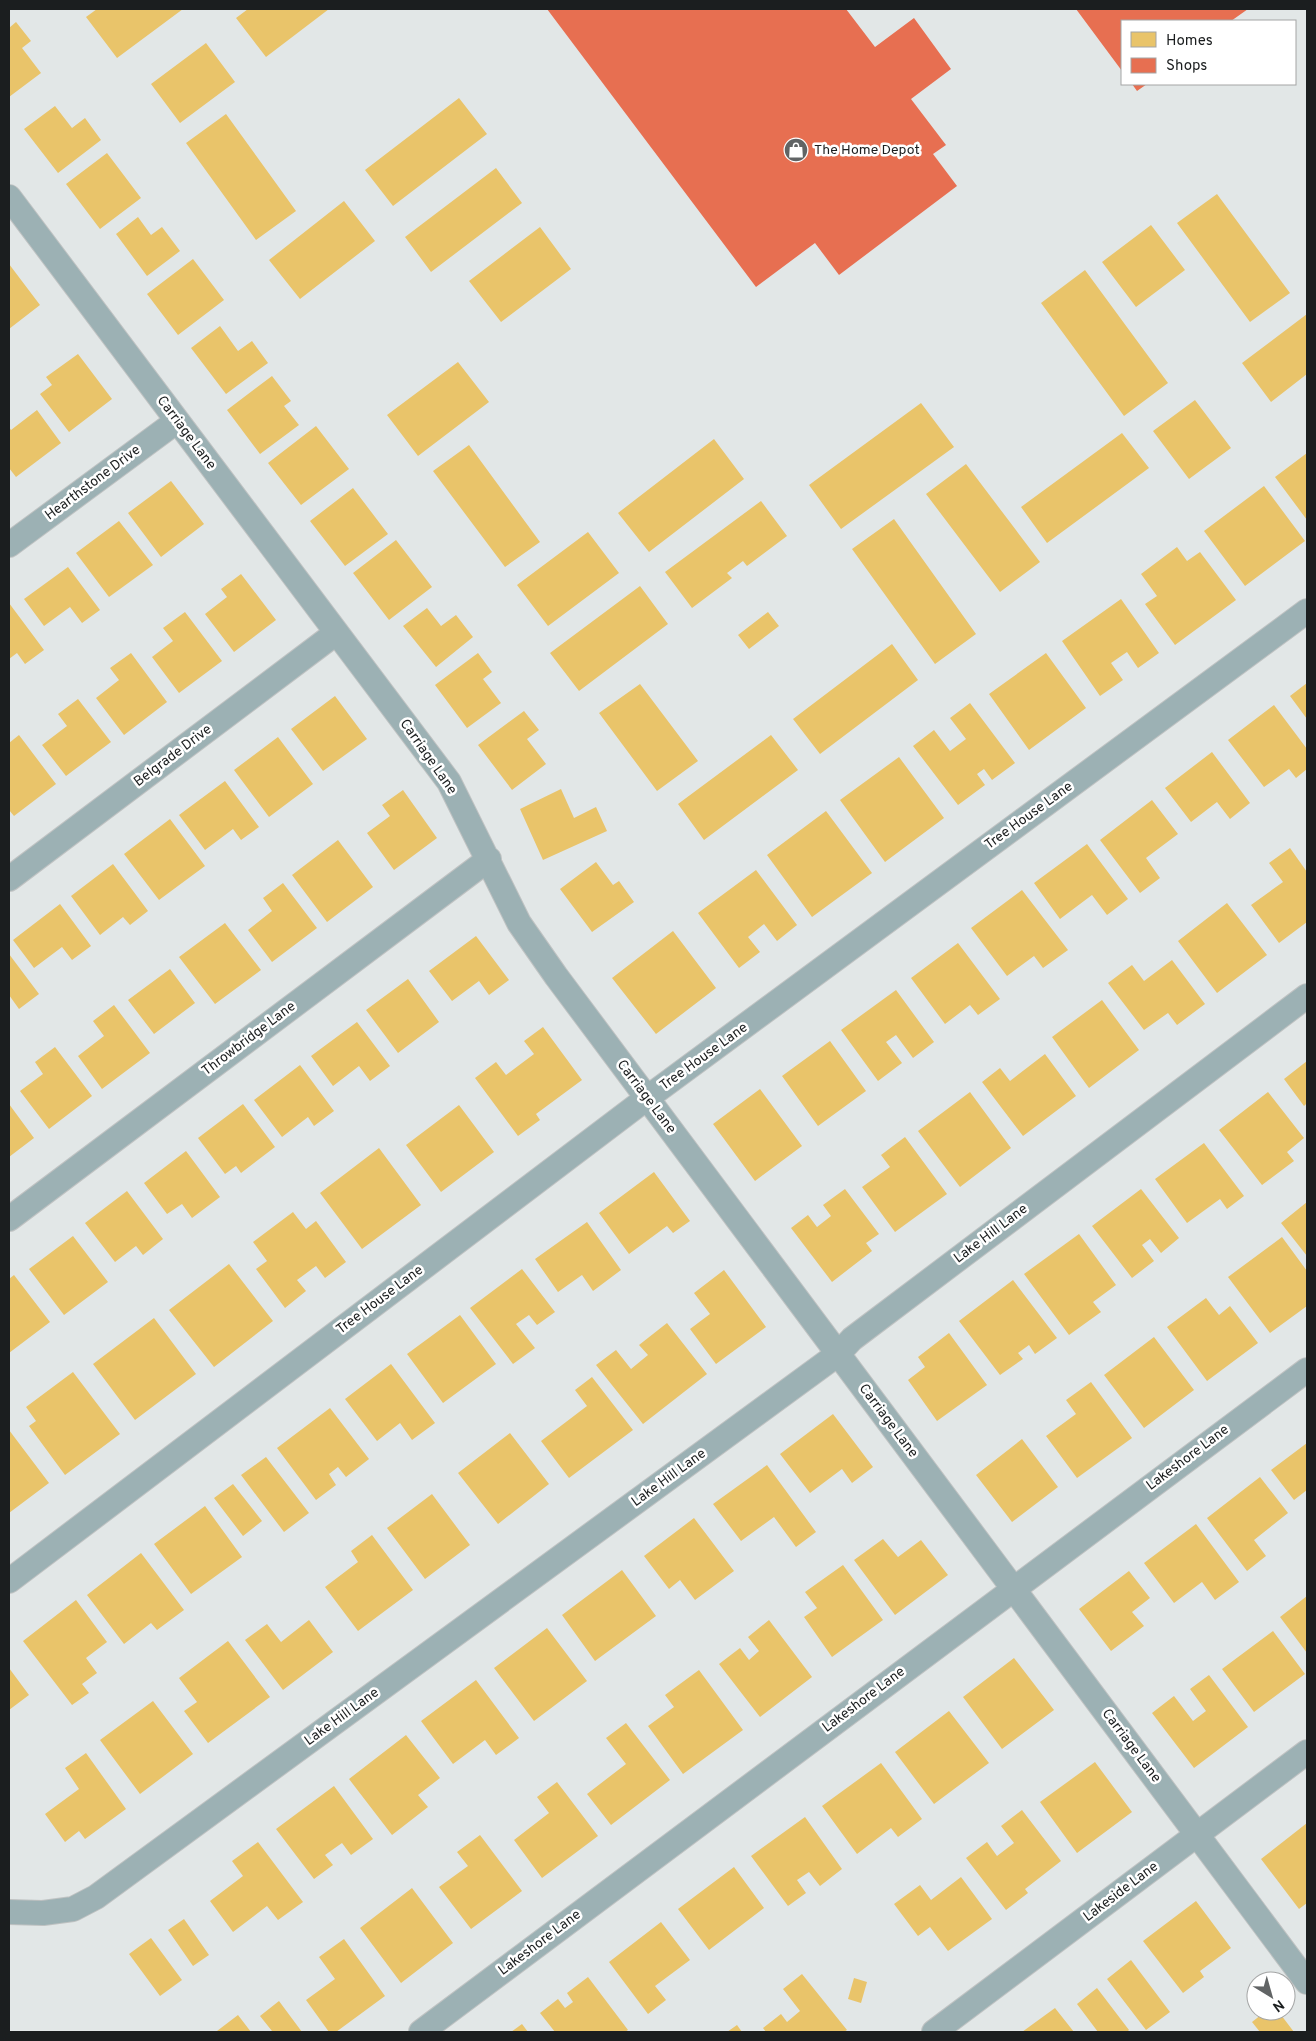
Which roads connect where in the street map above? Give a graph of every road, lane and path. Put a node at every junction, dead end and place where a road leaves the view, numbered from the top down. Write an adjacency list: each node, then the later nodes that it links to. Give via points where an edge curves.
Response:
1 (10, 201): 2 (street, Carriage Lane)
2 (177, 421): 3 (street, Hearthstone Drive); 5 (street, Carriage Lane)
3 (9, 545)
4 (1307, 611): 9 (street, Tree House Lane)
5 (336, 633): 6 (street, Carriage Lane, via 449,782); 7 (street, Belgrade Drive)
6 (488, 859): 9 (street, Carriage Lane, via 519,923); 10 (street, Throwbridge Lane)
7 (9, 879)
8 (1307, 996): 11 (street, Lake Hill Lane, via 852,1339)
9 (647, 1098): 11 (street, Carriage Lane); 13 (street, Tree House Lane)
10 (9, 1219)
11 (838, 1354): 14 (street, Carriage Lane); 17 (street, Lake Hill Lane, via 96,1897 73,1909 43,1913)
12 (1307, 1370): 14 (street, Lakeshore Lane)
13 (9, 1581)
14 (1013, 1588): 16 (street, Carriage Lane); 19 (street, Lakeshore Lane)
15 (1307, 1752): 16 (street, Lakeside Lane)
16 (1197, 1834): 18 (street, Carriage Lane); 20 (street, Lakeside Lane)
17 (9, 1912)
18 (1307, 1982)
19 (421, 2032)
20 (934, 2032)

